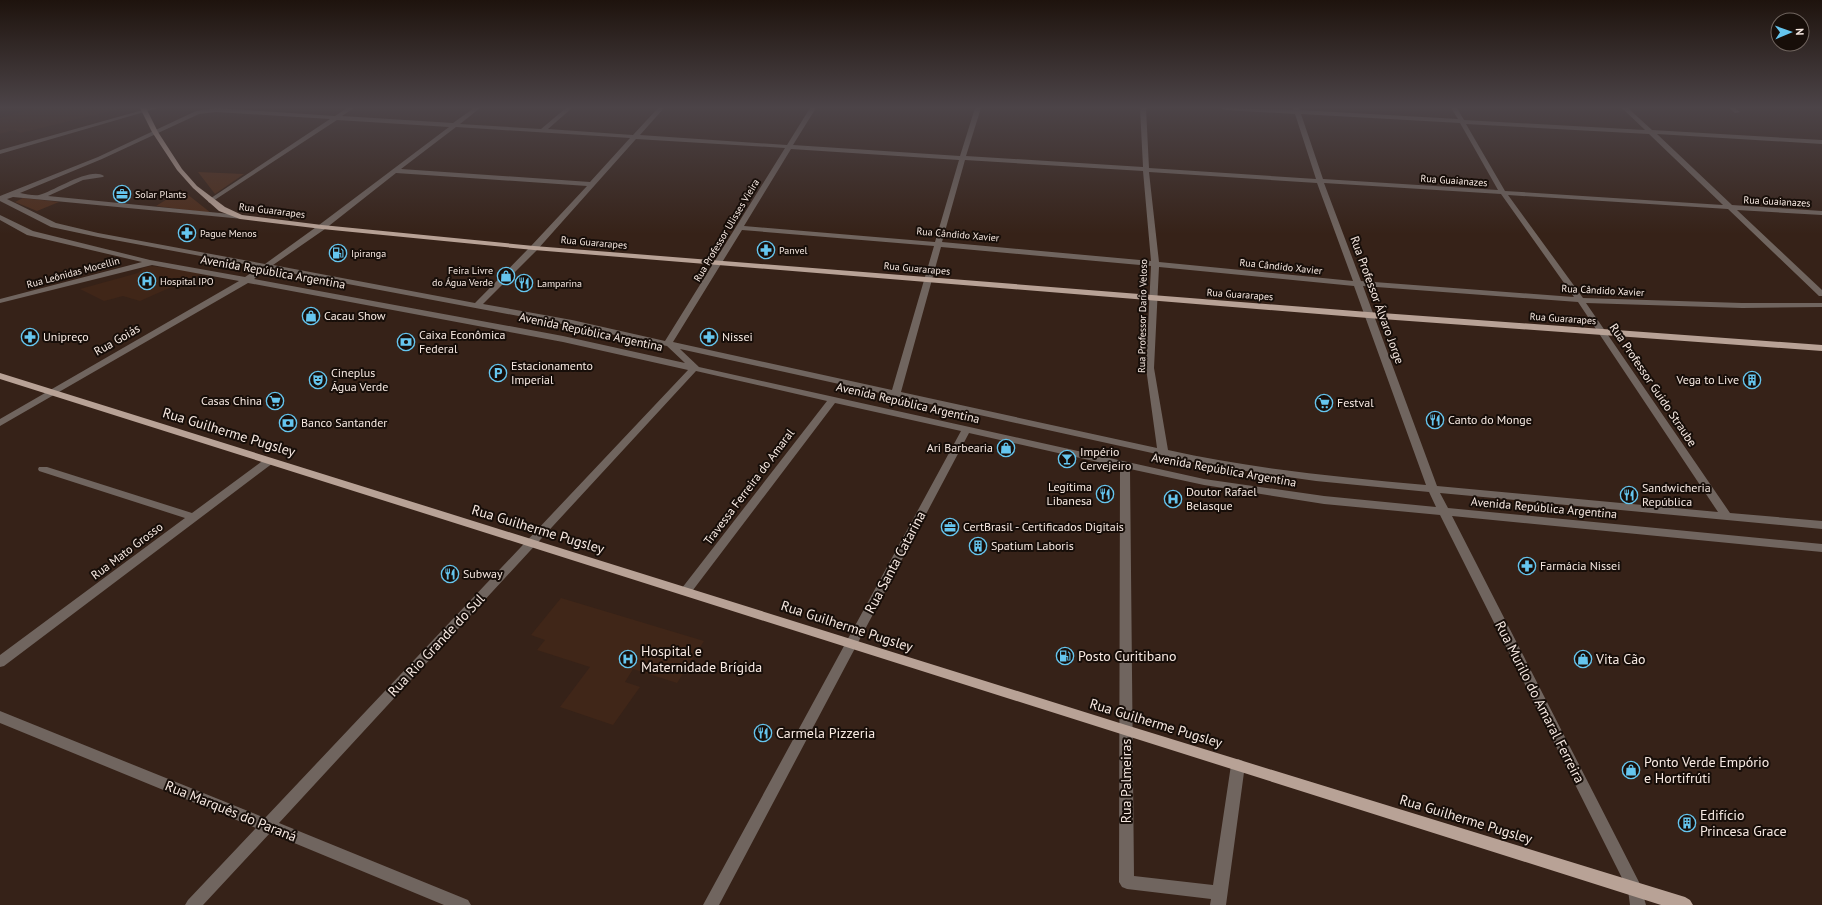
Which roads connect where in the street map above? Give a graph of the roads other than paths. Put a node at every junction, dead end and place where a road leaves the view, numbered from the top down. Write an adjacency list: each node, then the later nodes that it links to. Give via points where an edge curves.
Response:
1 (116, 150): 20 (street, Rua Guaianazes)
2 (167, 150): 23 (main road, via 180,170)
3 (286, 150): 23 (street)
4 (422, 150): 14 (street, Rua Goiás)
5 (624, 150): 18 (street)
6 (787, 150): 29 (street, Rua Professor Ulisses Vieira)
7 (840, 150): 13 (street, Rua Guaianazes)
8 (964, 150): 13 (street)
9 (1145, 150): 15 (street, Rua Professor Dario Veloso)
10 (1310, 150): 17 (street, Rua Professor Álvaro Jorge)
11 (1478, 150): 19 (street, Rua Professor Guido Straube)
12 (1671, 150): 24 (street)
13 (962, 158): 15 (street, Rua Guaianazes); 30 (street)
14 (395, 171): 18 (street); 28 (street, Rua Goiás)
15 (1146, 171): 17 (street, Rua Guaianazes); 34 (street, Rua Professor Dario Veloso)
16 (101, 176): 21 (street, via 82,178)
17 (1320, 181): 19 (street, Rua Guaianazes); 38 (street, Rua Professor Álvaro Jorge)
18 (592, 184): 31 (street)
19 (1503, 193): 24 (street, Rua Guaianazes); 41 (street, Rua Professor Guido Straube)
20 (12, 195): 21 (street, Rua Guararapes); 22 (street, Rua Guaianazes)
21 (40, 197): 27 (street, Rua Guararapes)
22 (1, 198): 35 (street, Avenida República Argentina, via 54,225)
23 (210, 201): 27 (main road)
24 (1732, 208): 25 (street, Rua Guaianazes); 39 (street)
25 (1822, 213)
26 (0, 217): 32 (street, Avenida República Argentina, via 30,233)
27 (240, 217): 28 (main road, Rua Guararapes)
28 (322, 227): 31 (main road, Rua Guararapes); 35 (street, Rua Goiás)
29 (739, 228): 30 (street, Rua Cândido Xavier); 33 (street, Rua Professor Ulisses Vieira)
30 (939, 243): 34 (street, Rua Cândido Xavier); 37 (street)
31 (534, 248): 33 (main road, Rua Guararapes); 43 (street)
32 (150, 262): 36 (street, Avenida República Argentina); 42 (street, Rua Leônidas Mocellin)
33 (719, 263): 37 (main road, Rua Guararapes); 47 (street, Rua Professor Ulisses Vieira)
34 (1155, 264): 38 (street, Rua Cândido Xavier); 40 (street, Rua Professor Dario Veloso)
35 (268, 266): 36 (street, Rua Goiás); 43 (street, Avenida República Argentina)
36 (248, 280): 49 (street, Avenida República Argentina, via 468,320); 51 (street, Rua Goiás)
37 (929, 280): 40 (main road, Rua Guararapes); 52 (street)
38 (1358, 284): 41 (street, Rua Cândido Xavier); 45 (street, Rua Professor Álvaro Jorge)
39 (1822, 294)
40 (1152, 298): 45 (main road, Rua Guararapes); 56 (street, Rua Professor Dario Veloso, via 1150,368)
41 (1580, 300): 44 (street, Rua Cândido Xavier, via 1711,306); 46 (street, Rua Professor Guido Straube)
42 (0, 301)
43 (478, 304): 47 (street, Avenida República Argentina)
44 (1822, 306)
45 (1368, 315): 46 (main road, Rua Guararapes); 60 (street, Rua Professor Álvaro Jorge)
46 (1603, 332): 48 (main road, Rua Guararapes); 64 (street, Rua Professor Guido Straube)
47 (668, 343): 49 (street); 52 (street, Avenida República Argentina)
48 (1822, 348)
49 (695, 367): 53 (street, Avenida República Argentina); 66 (street, Rua Rio Grande do Sul)
50 (0, 376): 51 (main road, Rua Guilherme Pugsley)
51 (52, 393): 54 (street, Rua Goiás); 57 (main road, Rua Guilherme Pugsley)
52 (896, 393): 56 (street, Avenida República Argentina)
53 (833, 399): 55 (street, Avenida República Argentina); 68 (street, Travessa Ferreira do Amaral)
54 (0, 423)
55 (966, 430): 58 (street, Avenida República Argentina); 69 (street, Rua Santa Catarina)
56 (1163, 453): 60 (street, Avenida República Argentina, via 1284,475)
57 (269, 461): 63 (street, Rua Mato Grosso); 66 (main road, Rua Guilherme Pugsley)
58 (1125, 465): 62 (street, Avenida República Argentina, via 1270,493); 72 (street, Rua Palmeiras)
59 (43, 469): 63 (street)
60 (1433, 490): 61 (street, Rua Professor Álvaro Jorge); 64 (street, Avenida República Argentina)
61 (1438, 500): 62 (street, Rua Murilo do Amaral Ferreira)
62 (1444, 512): 67 (street, Avenida República Argentina); 75 (street, Rua Murilo do Amaral Ferreira)
63 (194, 517): 70 (street, Rua Mato Grosso)
64 (1727, 517): 65 (street, Avenida República Argentina)
65 (1822, 525)
66 (531, 543): 68 (main road, Rua Guilherme Pugsley); 74 (street, Rua Rio Grande do Sul)
67 (1822, 548)
68 (686, 592): 69 (main road, Rua Guilherme Pugsley)
69 (851, 644): 72 (main road, Rua Guilherme Pugsley); 79 (street, Rua Santa Catarina)
70 (0, 662)
71 (0, 717): 74 (street, Rua Marquês do Paraná)
72 (1126, 731): 73 (main road, Rua Guilherme Pugsley); 76 (street, Rua Palmeiras, via 1126,882)
73 (1238, 765): 75 (main road, Rua Guilherme Pugsley); 76 (street, Rua Palmeiras)
74 (267, 826): 77 (street, Rua Rio Grande do Sul); 78 (street, Rua Marquês do Paraná)
75 (1635, 889): 80 (street, Rua Murilo do Amaral Ferreira); 81 (main road, Rua Guilherme Pugsley)
76 (1219, 899)
77 (193, 905)
78 (462, 905)
79 (711, 905)
80 (1638, 905)
81 (1685, 905)

